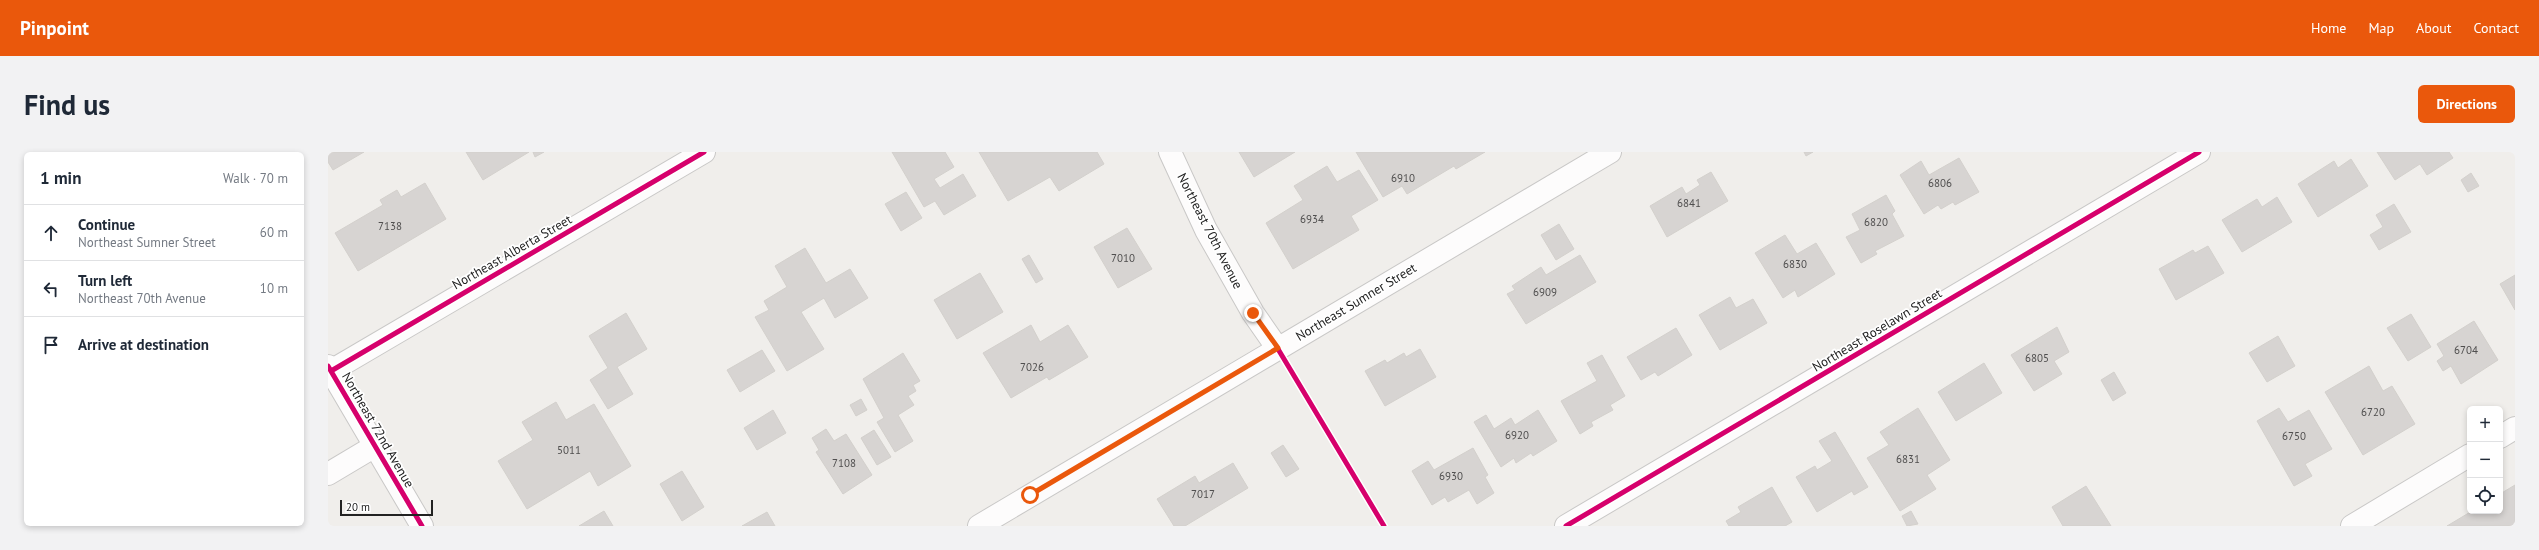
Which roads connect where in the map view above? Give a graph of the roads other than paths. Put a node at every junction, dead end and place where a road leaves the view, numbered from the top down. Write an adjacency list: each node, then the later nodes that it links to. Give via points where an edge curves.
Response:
1 (704, 152): 6 (street, Northeast Alberta Street)
2 (1170, 152): 5 (street, Northeast 70th Avenue, via 1206,230 1253,313)
3 (1610, 152): 5 (street, Northeast Sumner Street)
4 (2199, 152): 14 (street, Northeast Roselawn Street)
5 (1278, 348): 13 (street, Northeast Sumner Street)
6 (330, 368): 9 (street, Northeast 72nd Avenue)
7 (2515, 428): 8 (street)
8 (2503, 435)
9 (375, 446): 11 (street); 12 (street, Northeast 72nd Avenue)
10 (2467, 457): 15 (street)
11 (328, 474)
12 (422, 526)
13 (979, 526)
14 (1566, 526)
15 (2352, 526)

